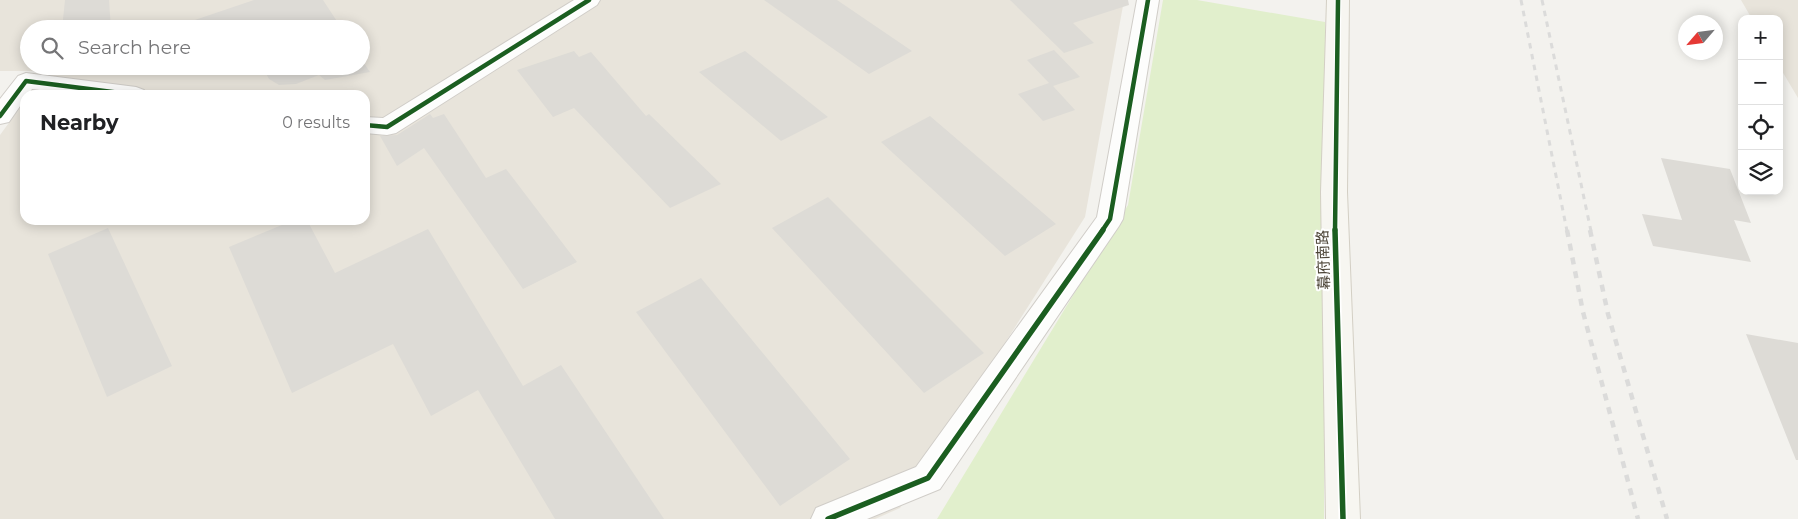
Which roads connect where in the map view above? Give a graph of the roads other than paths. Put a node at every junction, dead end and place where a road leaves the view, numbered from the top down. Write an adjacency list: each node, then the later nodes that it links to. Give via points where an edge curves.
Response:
1 (588, 0): 6 (street, via 387,127)
2 (1148, 0): 7 (street, via 1110,219 928,478)
3 (1338, 0): 8 (street, 幕府南路, via 1334,192)
4 (97, 90): 5 (street, via 26,81)
5 (0, 116)
6 (370, 125)
7 (828, 519)
8 (1343, 519)

